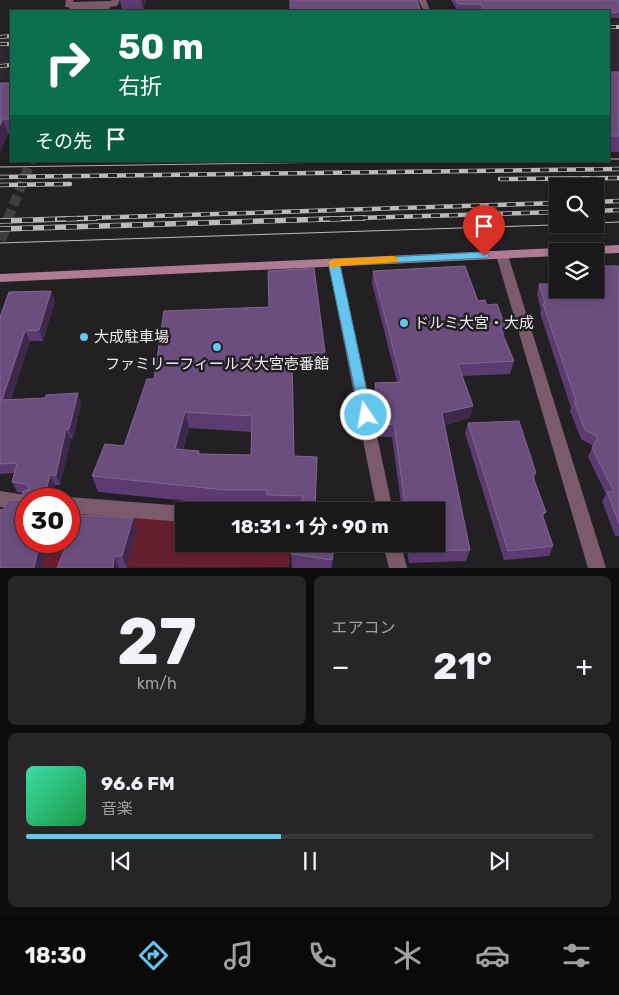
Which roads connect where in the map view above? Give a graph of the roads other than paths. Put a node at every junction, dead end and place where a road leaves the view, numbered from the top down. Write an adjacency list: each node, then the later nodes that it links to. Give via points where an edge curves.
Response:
1 (116, 0): 2 (street, bridge, via 114,4 107,5)
2 (71, 3)
3 (619, 249): 4 (street)
4 (604, 250)
5 (549, 252): 6 (street)
6 (502, 255): 7 (street); 16 (street)
7 (334, 262): 8 (street); 11 (street)
8 (0, 278)
9 (0, 499): 10 (street)
10 (15, 500)
11 (383, 502)
12 (80, 506): 13 (street)
13 (175, 513)
14 (394, 552): 15 (street)
15 (398, 568)
16 (597, 568)

